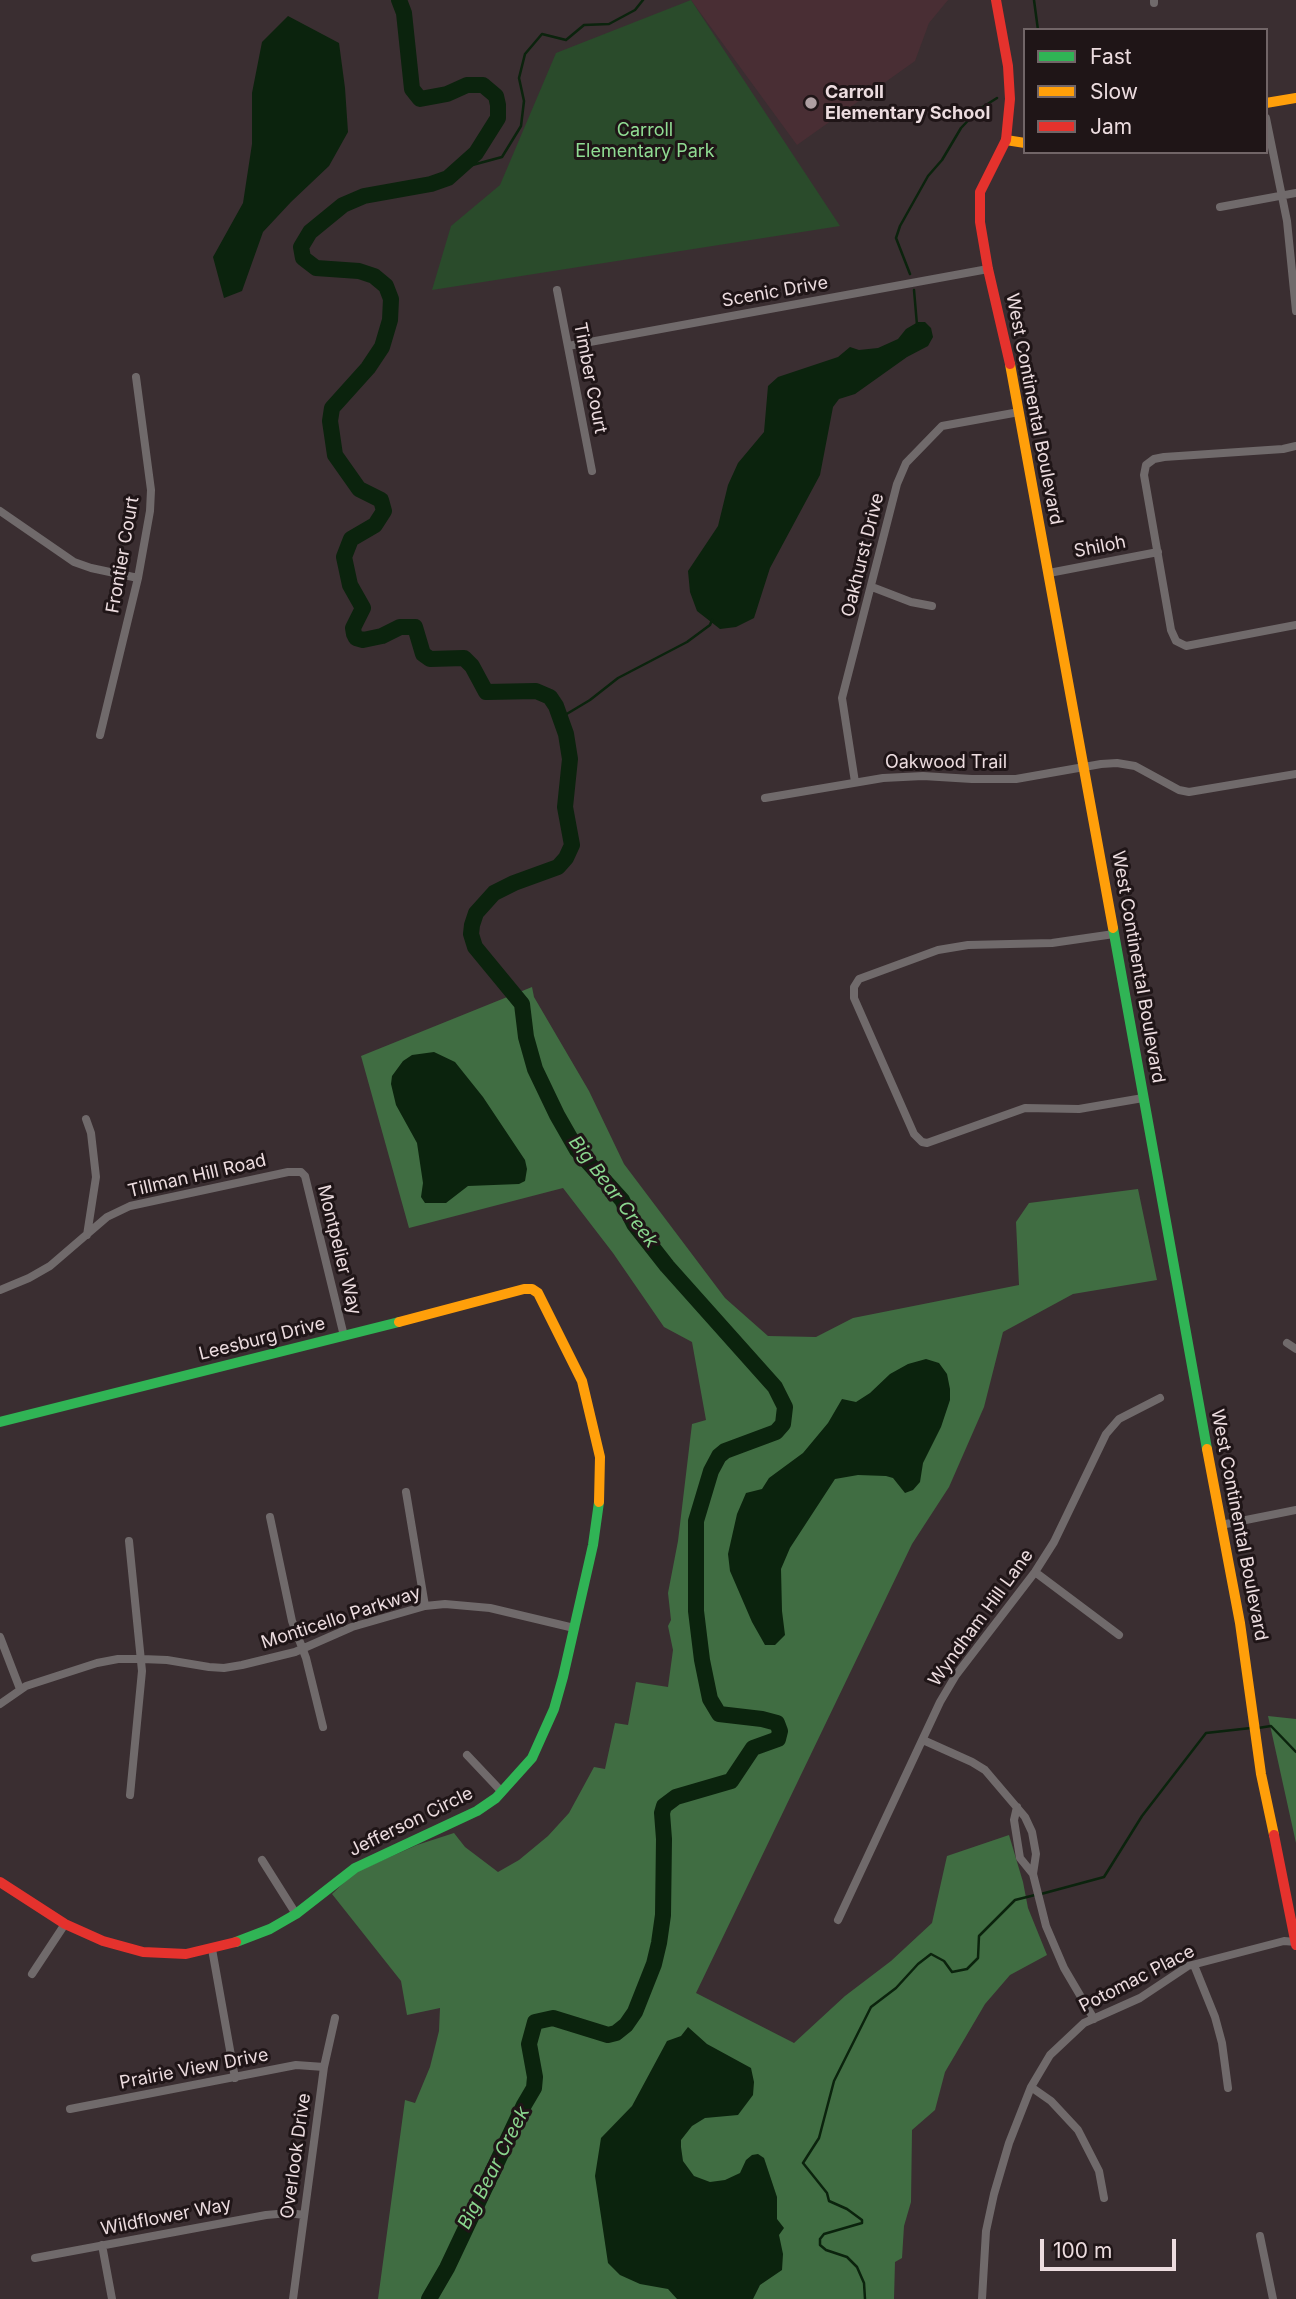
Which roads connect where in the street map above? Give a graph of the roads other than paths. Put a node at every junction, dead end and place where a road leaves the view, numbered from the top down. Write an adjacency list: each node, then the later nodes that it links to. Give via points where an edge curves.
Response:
1 (996, 0): 5 (main road, West Continental Boulevard, via 1008,66)
2 (1296, 98): 3 (main road)
3 (1268, 103)
4 (1268, 128): 8 (street)
5 (1006, 140): 6 (main road); 10 (main road, West Continental Boulevard, via 979,202)
6 (1023, 143)
7 (1296, 193): 8 (street)
8 (1282, 196): 9 (street); 12 (street)
9 (1220, 207)
10 (988, 269): 13 (street, Scenic Drive); 15 (main road, West Continental Boulevard)
11 (557, 290): 13 (street, Timber Court)
12 (1296, 311)
13 (568, 346): 17 (street, Timber Court)
14 (136, 377): 21 (street, Frontier Court, via 151,490)
15 (1018, 412): 20 (main road, West Continental Boulevard); 22 (street, Oakhurst Drive, via 943,426 916,451 897,484)
16 (1296, 446): 19 (street, via 1164,457 1146,465)
17 (592, 471)
18 (0, 511): 21 (street, via 74,562)
19 (1158, 552): 20 (street, Shiloh); 24 (street, via 1171,630 1180,645)
20 (1049, 573): 26 (main road, West Continental Boulevard)
21 (138, 578): 25 (street, Frontier Court)
22 (872, 587): 23 (street); 28 (street, Oakhurst Drive, via 842,698)
23 (932, 606)
24 (1296, 625)
25 (100, 735)
26 (1085, 767): 27 (street, Oakwood Trail, via 1135,766 1189,792); 28 (street, Oakwood Trail, via 1016,779 923,776); 30 (main road, West Continental Boulevard)
27 (1296, 774)
28 (855, 782): 29 (street, Oakwood Trail)
29 (765, 798)
30 (1114, 934): 31 (main road, West Continental Boulevard); 31 (street, via 938,950 859,979 854,998 914,1134 922,1142 1025,1108 1072,1109)
31 (1143, 1098): 45 (main road, West Continental Boulevard)
32 (86, 1119): 34 (street, via 96,1177)
33 (301, 1172): 34 (street, Tillman Hill Road, via 130,1206 107,1217); 37 (street, Montpelier Way)
34 (87, 1235): 36 (street, Tillman Hill Road, via 50,1266)
35 (532, 1289): 37 (main road, Leesburg Drive); 49 (main road, Jefferson Circle, via 582,1381 600,1457 601,1489 593,1545)
36 (0, 1290)
37 (344, 1336): 41 (main road, Leesburg Drive)
38 (1287, 1343): 39 (street)
39 (1296, 1349)
40 (1160, 1398): 47 (street, Wyndham Hill Lane, via 1119,1419 1106,1434)
41 (0, 1422)
42 (406, 1492): 48 (street)
43 (1296, 1510): 45 (street)
44 (270, 1517): 52 (street, via 292,1621)
45 (1222, 1525): 68 (main road, West Continental Boulevard, via 1260,1764)
46 (129, 1541): 53 (street)
47 (1035, 1572): 50 (street); 57 (street, Wyndham Hill Lane, via 956,1675)
48 (425, 1606): 49 (street, Monticello Parkway, via 490,1608); 52 (street, Monticello Parkway, via 352,1627)
49 (574, 1628): 59 (main road, Jefferson Circle, via 542,1738 532,1758)
50 (1119, 1635)
51 (0, 1637): 54 (street)
52 (303, 1648): 53 (street, Monticello Parkway, via 224,1668); 56 (street)
53 (142, 1659): 54 (street, Monticello Parkway, via 97,1663); 60 (street)
54 (20, 1689): 55 (street, Monticello Parkway)
55 (0, 1704)
56 (323, 1727)
57 (923, 1740): 61 (street, via 985,1770); 66 (street, Wyndham Hill Lane)
58 (467, 1755): 59 (street)
59 (502, 1792): 65 (main road, Jefferson Circle, via 478,1811 355,1868)
60 (130, 1796)
61 (1017, 1807): 63 (street, via 1032,1832); 63 (street, via 1014,1820 1020,1858)
62 (262, 1860): 65 (street)
63 (1033, 1874): 73 (street, via 1040,1907 1065,1968)
64 (0, 1882): 67 (main road, Jefferson Circle)
65 (296, 1913): 69 (main road, Jefferson Circle, via 247,1939)
66 (838, 1920)
67 (65, 1924): 69 (main road, Jefferson Circle, via 143,1952 186,1954); 71 (street)
68 (1296, 1943): 70 (street, Potomac Place, via 1283,1941)
69 (212, 1949): 75 (street)
70 (1194, 1965): 73 (street, Potomac Place); 77 (street, via 1215,2017)
71 (32, 1974)
72 (335, 2018): 74 (street, Overlook Drive)
73 (1094, 2019): 76 (street, Potomac Place, via 1050,2054)
74 (324, 2067): 75 (street, Prairie View Drive, via 296,2065); 80 (street, Overlook Drive)
75 (235, 2078): 78 (street, Prairie View Drive)
76 (1031, 2087): 79 (street, via 1078,2130 1099,2171); 86 (street, Potomac Place, via 993,2194)
77 (1228, 2088)
78 (70, 2109)
79 (1104, 2198)
80 (304, 2215): 82 (street, Wildflower Way, via 267,2214); 85 (street, Overlook Drive)
81 (1261, 2236): 87 (street)
82 (102, 2245): 83 (street, Wildflower Way); 84 (street)
83 (35, 2258)
84 (113, 2299)
85 (293, 2299)
86 (982, 2299)
87 (1273, 2299)

